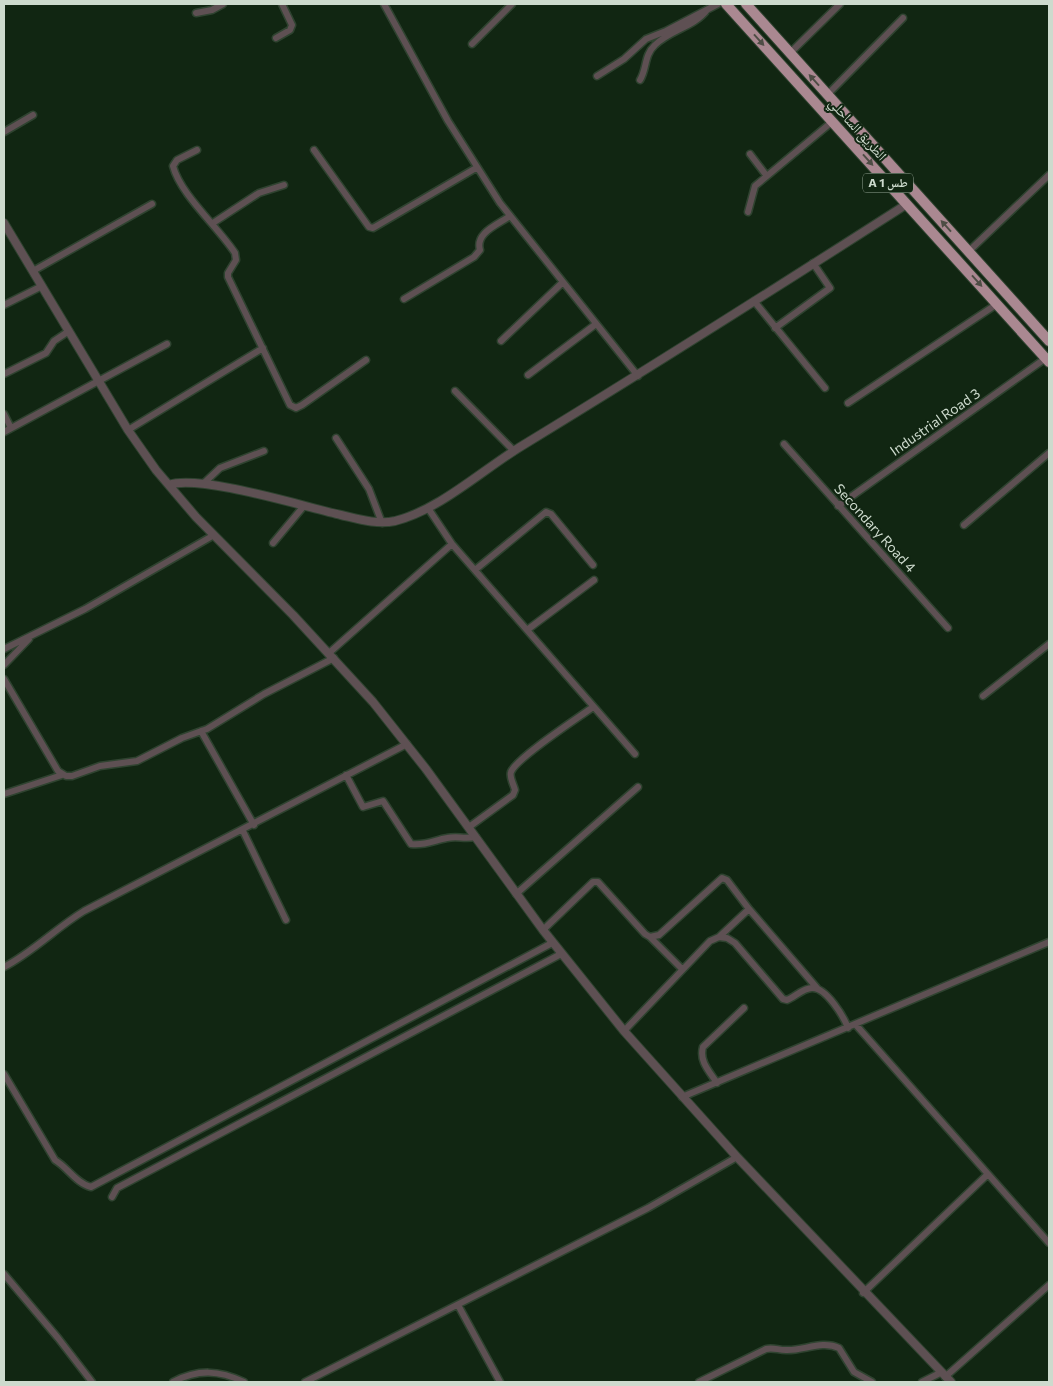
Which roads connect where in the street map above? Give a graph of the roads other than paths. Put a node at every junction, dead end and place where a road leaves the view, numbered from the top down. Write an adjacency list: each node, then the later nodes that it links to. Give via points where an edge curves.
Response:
1 (223, 4): 10 (street)
2 (282, 4): 12 (street, via 292,25 290,30)
3 (384, 4): 24 (street)
4 (512, 4): 13 (street)
5 (718, 4): 9 (street)
6 (726, 4): 19 (highway, الطريق الساحلي / A 1 طس, one-way to 19)
7 (746, 4): 14 (highway, الطريق الساحلي / A 1 طس)
8 (840, 4): 14 (street)
9 (708, 10): 15 (street, via 646,39 624,59); 16 (street, via 701,18 654,45)
10 (196, 14)
11 (902, 18): 17 (street)
12 (276, 38)
13 (472, 44)
14 (790, 53): 17 (highway, الطريق الساحلي / A 1 طس, one-way to 14)
15 (597, 76)
16 (640, 80)
17 (827, 94): 34 (highway, الطريق الساحلي / A 1 طس, one-way to 17)
18 (33, 115): 20 (street)
19 (832, 121): 25 (street); 29 (highway, الطريق الساحلي / A 1 طس, one-way to 29)
20 (4, 132)
21 (197, 150): 33 (street, via 177,160 173,166 184,188)
22 (314, 150): 24 (street, via 369,227 373,228)
23 (750, 154): 25 (street)
24 (476, 168): 31 (street)
25 (766, 175): 30 (street, via 755,186)
26 (1049, 175): 34 (street)
27 (284, 185): 33 (street, via 259,193)
28 (152, 204): 36 (street)
29 (907, 204): 35 (street); 41 (highway, الطريق الساحلي / A 1 طس, one-way to 41)
30 (748, 212)
31 (510, 216): 37 (street); 39 (street, via 480,236 480,250 474,257)
32 (4, 223): 36 (street)
33 (213, 223): 49 (street, via 237,256 228,277)
34 (969, 251): 47 (highway, الطريق الساحلي / A 1 طس)
35 (813, 264): 40 (street); 44 (street, via 830,288)
36 (33, 271): 38 (street)
37 (563, 282): 43 (street); 46 (street)
38 (42, 286): 42 (street); 45 (street)
39 (404, 299)
40 (754, 301): 44 (street); 54 (street)
41 (997, 304): 51 (highway, الطريق الساحلي / A 1 طس); 58 (street)
42 (4, 305)
43 (596, 324): 53 (street); 54 (street)
44 (775, 328): 56 (street)
45 (69, 332): 52 (street, via 54,341 46,353); 55 (street)
46 (501, 341)
47 (1049, 341)
48 (167, 344): 55 (street)
49 (263, 348): 50 (street, via 288,402 296,408); 61 (street)
50 (366, 360)
51 (1048, 360): 71 (street, Industrial Road 3)
52 (4, 374)
53 (528, 376)
54 (638, 376): 66 (street)
55 (98, 382): 60 (street); 61 (street)
56 (825, 388)
57 (455, 391): 66 (street)
58 (848, 403)
59 (4, 414): 60 (street)
60 (12, 428): 62 (street)
61 (128, 430): 69 (street)
62 (4, 432)
63 (336, 438): 73 (street, via 369,489)
64 (784, 444): 71 (street, Secondary Road 4)
65 (264, 451): 68 (street, via 220,468)
66 (514, 451): 72 (street)
67 (1049, 453): 74 (street)
68 (204, 483): 69 (street, via 183,481); 70 (street)
69 (169, 484): 75 (street)
70 (303, 506): 73 (street); 76 (street)
71 (838, 506): 81 (street, Secondary Road 4)
72 (428, 508): 73 (street, via 407,518); 77 (street)
73 (382, 523)
74 (964, 525)
75 (214, 535): 83 (street, via 78,613); 86 (street)
76 (273, 544)
77 (452, 544): 79 (street); 86 (street)
78 (593, 565): 79 (street, via 546,512)
79 (475, 570): 82 (street)
80 (594, 580): 82 (street)
81 (948, 628)
82 (527, 630): 90 (street)
83 (34, 634): 85 (street); 87 (street)
84 (1049, 644): 89 (street)
85 (4, 649)
86 (331, 656): 91 (street); 92 (street)
87 (4, 665)
88 (4, 679): 94 (street, via 40,744)
89 (983, 696)
90 (593, 707): 93 (street); 99 (street, via 522,758 510,775 515,790 513,795)
91 (201, 731): 94 (street, via 129,764 108,764 72,776); 98 (street)
92 (407, 744): 95 (street); 99 (street)
93 (634, 754)
94 (62, 775): 97 (street)
95 (346, 775): 98 (street); 101 (street, via 363,807 383,801 411,844 420,845 449,837 464,840)
96 (638, 787): 102 (street)
97 (4, 794)
98 (254, 825): 100 (street)
99 (469, 827): 101 (street)
100 (243, 831): 104 (street); 111 (street, via 84,911)
101 (476, 837): 102 (street)
102 (516, 894): 105 (street)
103 (750, 909): 106 (street, via 722,878 659,935); 107 (street); 113 (street)
104 (286, 920)
105 (543, 930): 106 (street, via 593,882 598,882); 109 (street)
106 (650, 937): 112 (street)
107 (719, 937): 112 (street, via 710,941); 113 (street, via 735,943 783,999)
108 (1049, 942): 115 (street)
109 (552, 943): 110 (street); 118 (street, via 91,1187 84,1186 67,1167 55,1160)
110 (561, 954): 117 (street); 123 (street, via 117,1188)
111 (4, 967)
112 (682, 969): 117 (street)
113 (817, 988): 116 (street, via 826,994)
114 (744, 1008): 119 (street, via 703,1047 703,1061)
115 (856, 1025): 116 (street); 122 (street)
116 (848, 1028): 119 (street)
117 (624, 1031): 120 (street)
118 (4, 1074)
119 (717, 1083): 120 (street)
120 (682, 1097): 121 (street)
121 (737, 1157): 127 (street); 128 (street, via 648,1208)
122 (988, 1174): 124 (street); 127 (street)
123 (112, 1198)
124 (1049, 1243)
125 (4, 1274): 130 (street)
126 (1049, 1285): 129 (street)
127 (863, 1293): 129 (street)
128 (458, 1305): 133 (street); 134 (street)
129 (945, 1377): 137 (street)
130 (92, 1382)
131 (173, 1382): 132 (street, via 207,1372 226,1374)
132 (244, 1382)
133 (305, 1382)
134 (500, 1382)
135 (699, 1382): 136 (street, via 766,1349 826,1345 839,1348 854,1372)
136 (872, 1382)
137 (922, 1382)

